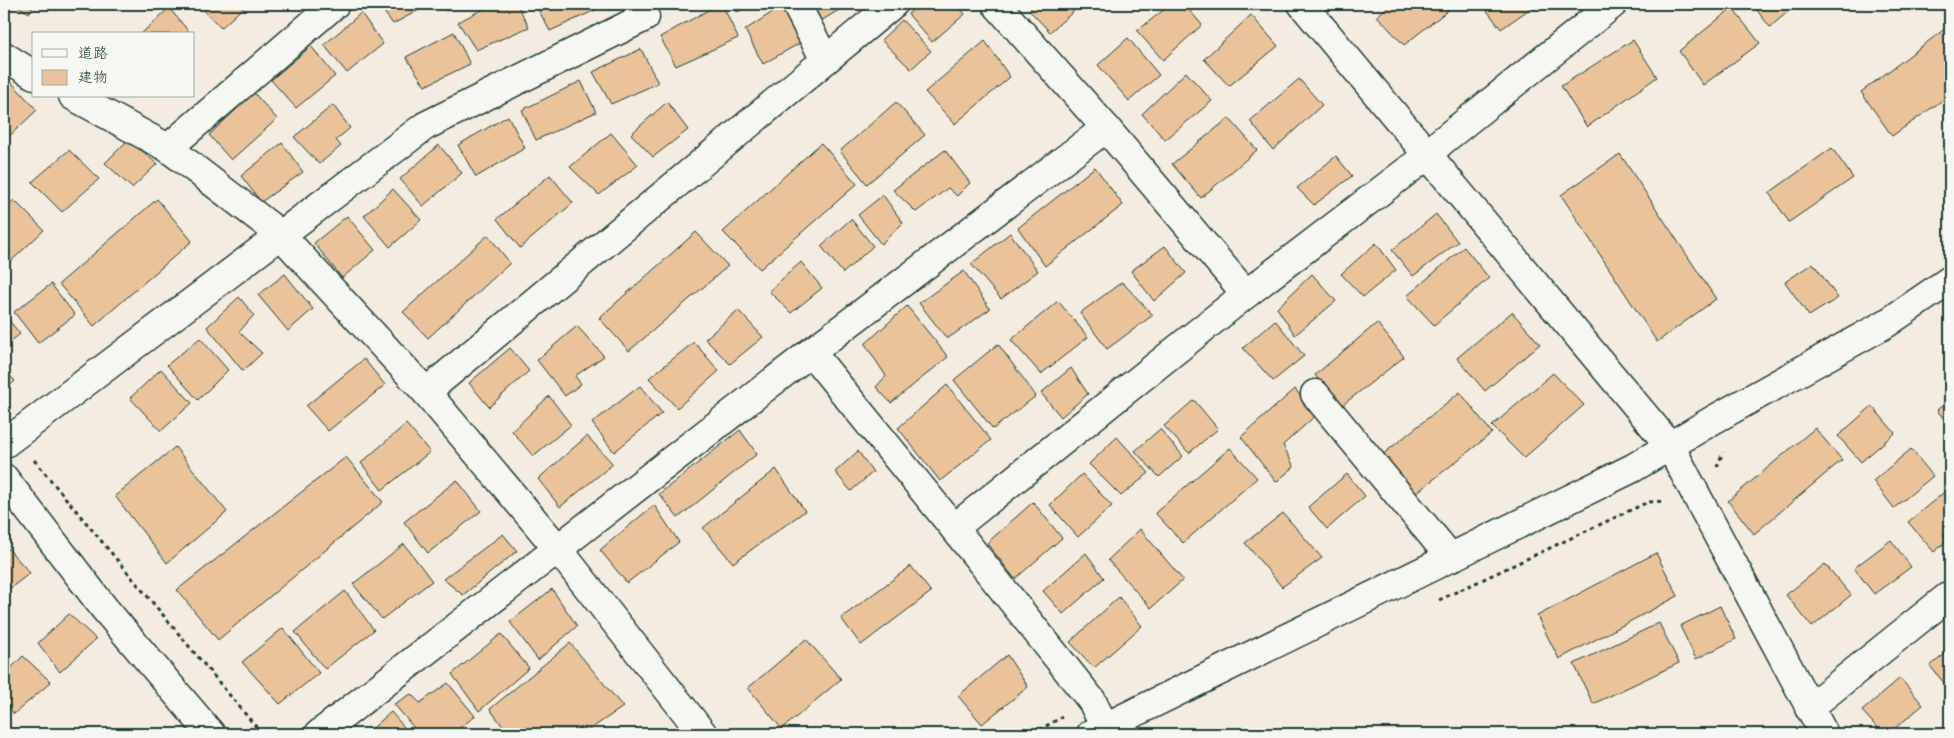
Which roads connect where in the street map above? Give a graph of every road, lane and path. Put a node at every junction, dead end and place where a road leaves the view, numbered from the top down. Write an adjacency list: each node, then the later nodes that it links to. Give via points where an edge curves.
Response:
1 (334, 4): 13 (street)
2 (638, 4): 15 (street, via 645,17 425,126)
3 (796, 4): 9 (street)
4 (893, 4): 9 (street)
5 (996, 4): 12 (street)
6 (1302, 4): 14 (street)
7 (1613, 4): 14 (street)
8 (4, 56): 10 (street)
9 (825, 60): 19 (street)
10 (32, 74)
11 (77, 98): 13 (street)
12 (1106, 128): 17 (street); 18 (street)
13 (168, 148): 15 (street)
14 (1428, 155): 17 (street); 22 (street)
15 (280, 234): 19 (street); 21 (street)
16 (1950, 280): 22 (street, via 1887,323)
17 (1246, 294): 26 (street)
18 (812, 352): 26 (street); 27 (street)
19 (426, 392): 27 (street)
20 (1315, 394): 28 (street)
21 (4, 444)
22 (1670, 446): 28 (street, via 1634,468); 31 (street)
23 (32, 457): 35 (path)
24 (4, 478): 34 (street, via 104,608)
25 (1672, 503): 30 (path, via 1648,502)
26 (954, 528): 33 (street, via 1092,701)
27 (558, 549): 36 (street); 37 (street)
28 (1451, 558): 33 (street)
29 (1950, 595): 31 (street)
30 (1432, 604)
31 (1809, 708): 39 (street)
32 (1062, 717): 38 (path)
33 (1101, 732)
34 (211, 734)
35 (262, 734)
36 (319, 734)
37 (703, 734)
38 (1032, 734)
39 (1824, 734)

